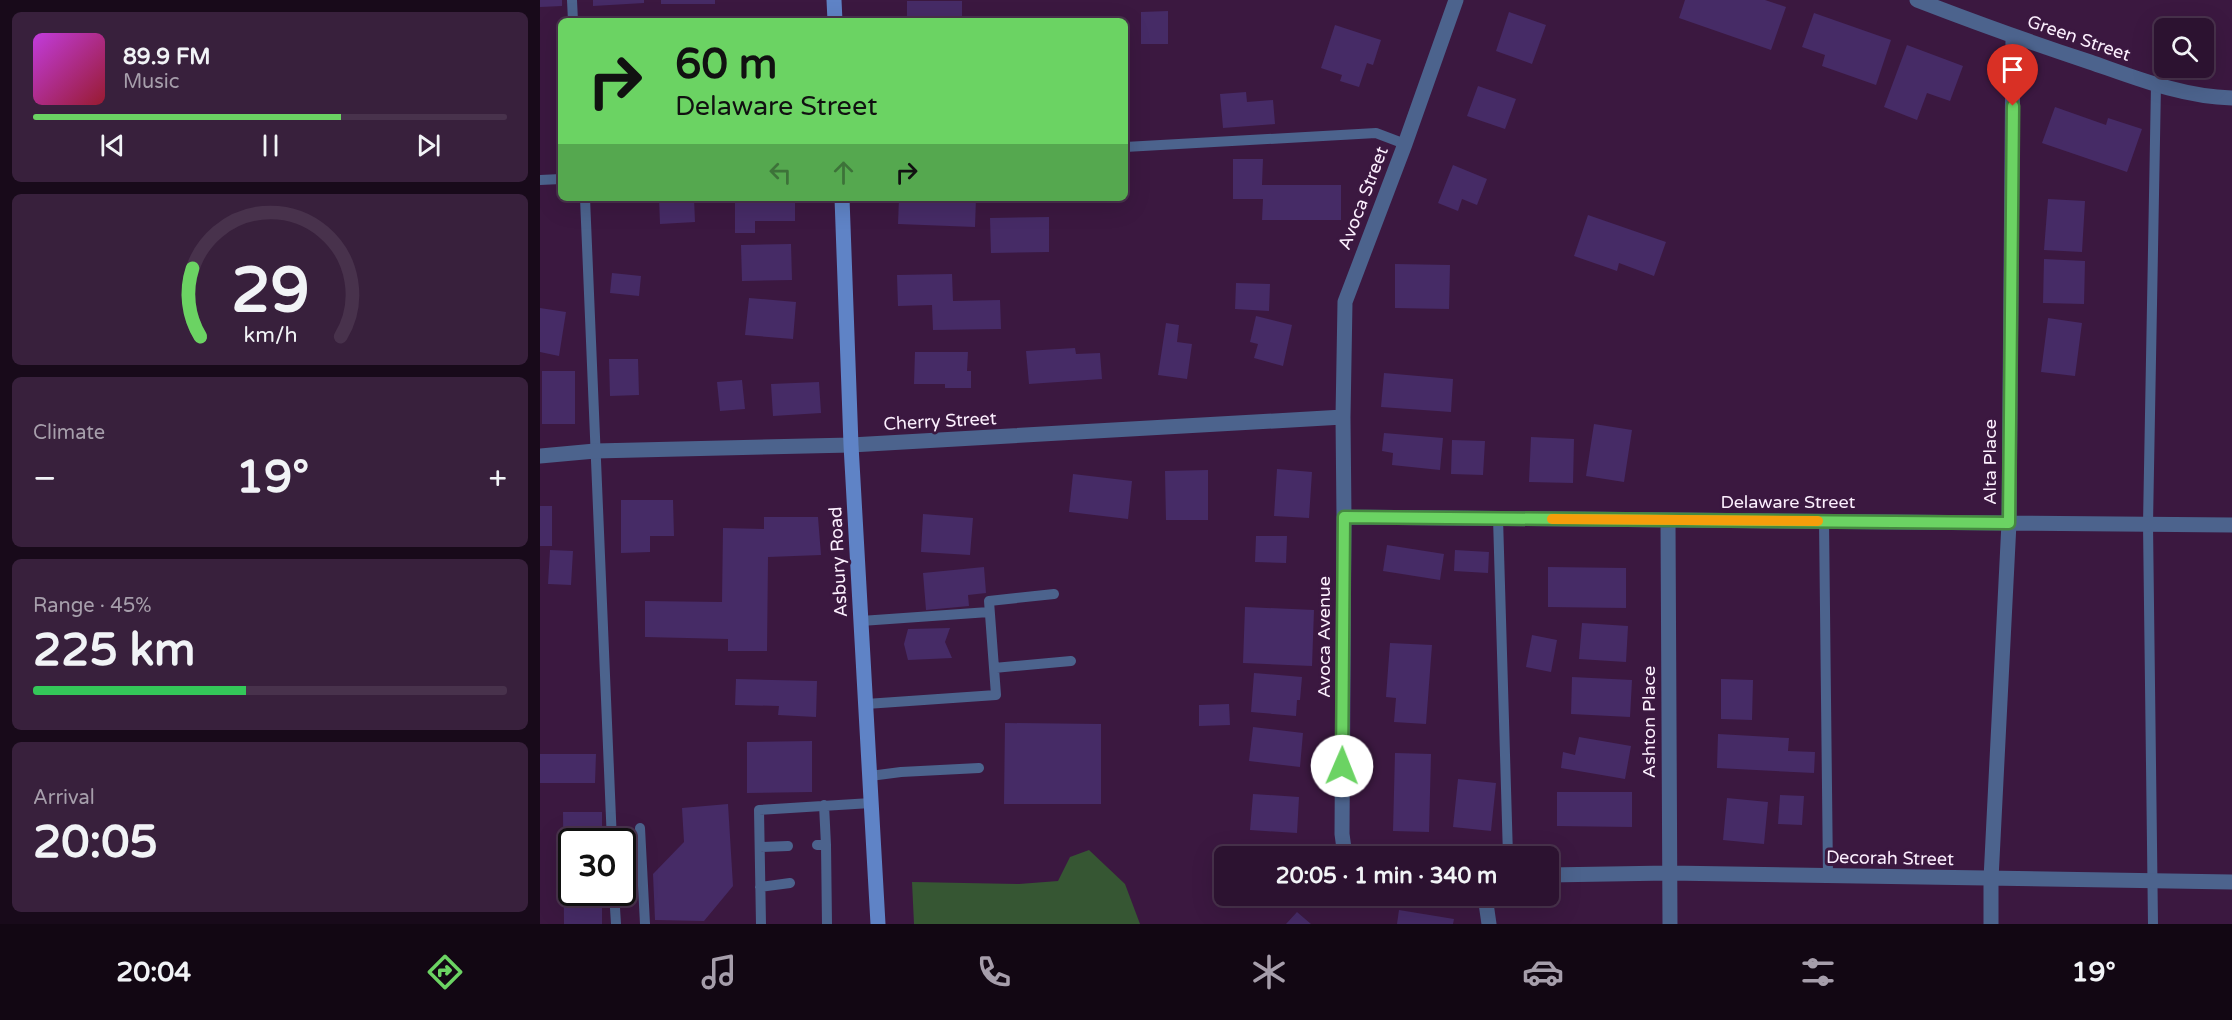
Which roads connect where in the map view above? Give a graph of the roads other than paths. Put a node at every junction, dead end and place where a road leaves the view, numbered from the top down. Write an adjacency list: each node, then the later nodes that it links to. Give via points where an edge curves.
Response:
1 (572, 0): 5 (lane)
2 (834, 0): 6 (main road)
3 (1456, 0): 10 (street, Avoca Street)
4 (1917, 0): 7 (street, Green Street)
5 (573, 18)
6 (835, 18)
7 (2013, 36): 8 (street, Green Street); 24 (street, Alta Place)
8 (2156, 85): 9 (street, Green Street, via 2214,98); 25 (lane)
9 (2232, 98)
10 (1405, 144): 11 (lane, via 1376,133); 16 (street, Avoca Street, via 1345,302)
11 (1128, 147)
12 (558, 179): 13 (lane)
13 (540, 180)
14 (585, 201): 18 (lane)
15 (842, 201): 17 (main road, Asbury Road)
16 (1343, 417): 17 (street, Cherry Street); 20 (street, Avoca Avenue)
17 (851, 445): 18 (street, Cherry Street); 29 (main road, Asbury Road)
18 (596, 451): 19 (street, Cherry Street); 37 (lane)
19 (540, 456)
20 (1344, 517): 21 (street, Delaware Street); 40 (street, Avoca Avenue)
21 (1498, 519): 22 (street, Delaware Street); 41 (lane)
22 (1668, 520): 23 (street, Delaware Street); 43 (street, Ashton Place)
23 (1824, 521): 24 (street, Delaware Street); 45 (lane)
24 (2009, 523): 25 (street, Delaware Street); 46 (street, Alta Place)
25 (2148, 524): 26 (street, Delaware Street); 47 (lane)
26 (2232, 525)
27 (1054, 594): 28 (lane, via 989,601)
28 (989, 612): 29 (lane); 31 (lane)
29 (861, 621): 32 (main road, Asbury Road)
30 (1071, 661): 31 (lane)
31 (994, 668): 32 (lane, via 996,695)
32 (866, 704): 34 (main road, Asbury Road)
33 (979, 768): 34 (lane)
34 (870, 776): 35 (main road, Asbury Road)
35 (871, 803): 36 (lane); 57 (main road, Asbury Road)
36 (824, 805): 42 (lane, via 759,810); 56 (lane, via 821,845)
37 (611, 828)
38 (640, 828): 54 (lane)
39 (788, 846): 42 (lane)
40 (1344, 846)
41 (1508, 846)
42 (760, 847): 50 (lane)
43 (1669, 873): 44 (street, Decorah Street); 45 (street, Decorah Street); 59 (street, Ashton Place)
44 (1559, 875)
45 (1828, 876): 46 (street, Decorah Street)
46 (1991, 879): 47 (street, Decorah Street); 60 (street, Alta Place)
47 (2153, 881): 48 (street, Decorah Street); 61 (lane)
48 (2232, 882)
49 (790, 883): 50 (lane)
50 (760, 887): 55 (lane)
51 (615, 906): 53 (lane)
52 (1486, 906): 58 (street)
53 (616, 924)
54 (645, 924)
55 (761, 924)
56 (825, 924)
57 (878, 924)
58 (1489, 924)
59 (1670, 924)
60 (1990, 924)
61 (2152, 924)

